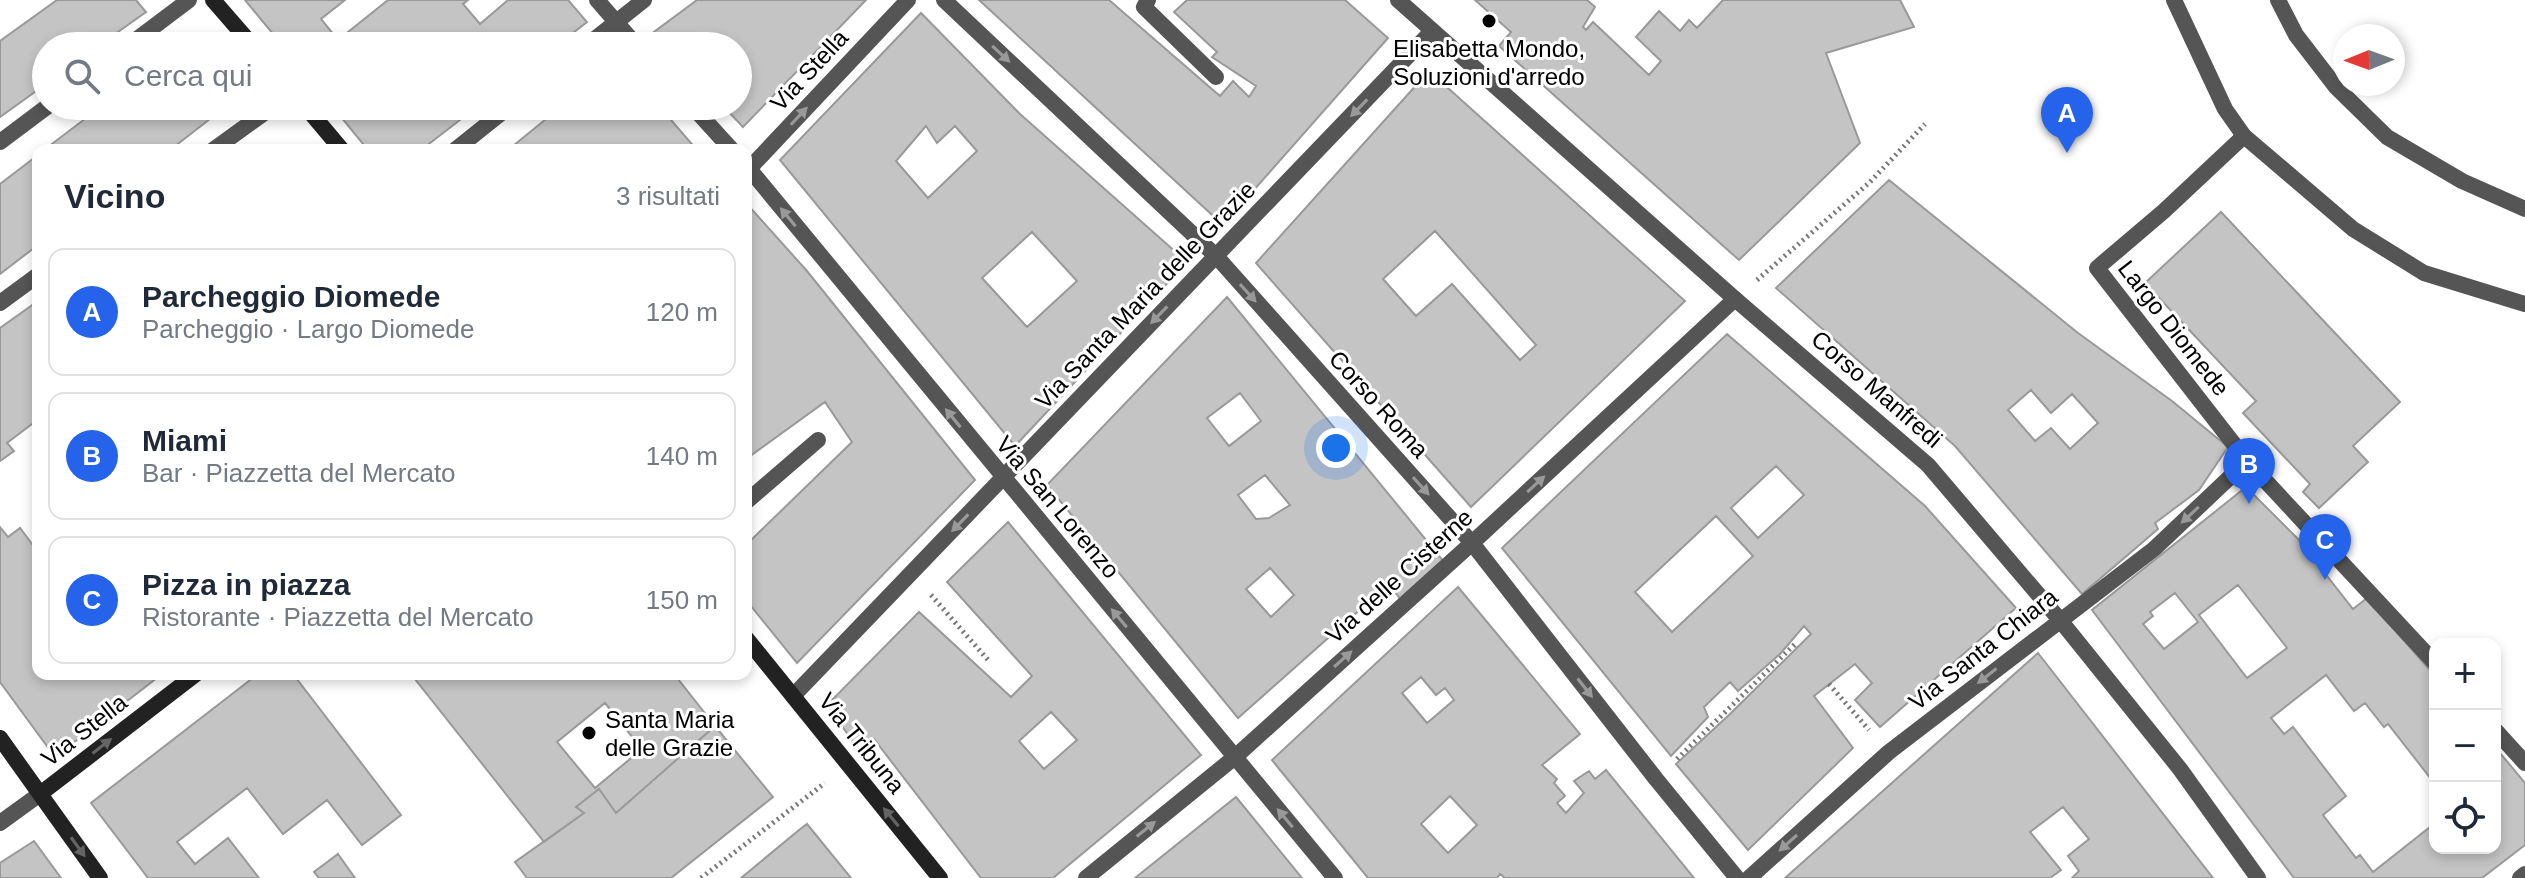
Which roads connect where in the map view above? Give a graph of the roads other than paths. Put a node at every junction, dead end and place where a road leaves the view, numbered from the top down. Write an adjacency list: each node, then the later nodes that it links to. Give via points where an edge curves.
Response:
1 (189, 0): 13 (street)
2 (213, 0): 14 (main road)
3 (597, 0): 11 (street)
4 (644, 0): 11 (street)
5 (908, 0): 29 (street, Via Stella, one-way to 5)
6 (944, 0): 32 (street, Corso Roma, one-way to 32)
7 (1148, 0): 17 (street, via 1144,7)
8 (1398, 0): 12 (street, Corso Manfredi)
9 (2174, 0): 23 (street, via 2225,109)
10 (2278, 0): 31 (street, via 2296,35 2336,87 2387,137 2462,181)
11 (616, 22): 15 (street); 16 (street)
12 (1432, 31): 32 (street, Via Santa Maria delle Grazie, one-way to 32); 34 (street, Corso Manfredi)
13 (147, 32)
14 (241, 32)
15 (604, 32)
16 (625, 32)
17 (1216, 77)
18 (32, 118): 24 (street)
19 (255, 120): 25 (street)
20 (317, 120): 26 (main road)
21 (492, 120): 27 (street)
22 (705, 120): 28 (street)
23 (2244, 136): 36 (street, via 2353,229 2424,273); 38 (street, Largo Diomede, via 2097,268)
24 (0, 142)
25 (221, 144)
26 (337, 144)
27 (462, 144)
28 (727, 144)
29 (752, 164)
30 (752, 175): 39 (street, Via San Lorenzo, one-way to 30)
31 (2525, 209)
32 (1216, 256): 39 (street, Via Santa Maria delle Grazie, one-way to 39); 41 (street, Corso Roma, one-way to 41)
33 (32, 279): 35 (street)
34 (1735, 299): 41 (street, Via delle Cisterne, one-way to 34); 42 (street, Corso Manfredi, via 1928,465)
35 (0, 303)
36 (2525, 304)
37 (818, 440): 40 (street)
38 (2247, 461): 42 (street, Via Santa Chiara, one-way to 42, via 2154,549); 44 (street)
39 (1003, 478): 46 (street, Via Santa Maria delle Grazie, one-way to 46); 49 (street, Via San Lorenzo, one-way to 39)
40 (752, 497)
41 (1472, 543): 49 (street, Via delle Cisterne, one-way to 41); 57 (street, Corso Roma, one-way to 57)
42 (2060, 620): 58 (street, Via Santa Chiara, one-way to 58, via 1889,752); 59 (street, Corso Manfredi, via 2180,769)
43 (752, 645): 46 (main road, Via Tribuna)
44 (2429, 657)
45 (188, 680): 51 (main road, Via Stella, one-way to 45)
46 (793, 696): 54 (main road, Via Tribuna, one-way to 46)
47 (2501, 737): 50 (street)
48 (0, 738): 51 (main road)
49 (1235, 757): 55 (street, Via delle Cisterne, one-way to 49); 56 (street, Via San Lorenzo, one-way to 49)
50 (2525, 763)
51 (40, 794): 52 (street, Via Stella); 53 (main road, one-way to 53)
52 (0, 823)
53 (100, 878)
54 (940, 878)
55 (1086, 878)
56 (1335, 878)
57 (1737, 878)
58 (1749, 878)
59 (2258, 878)

